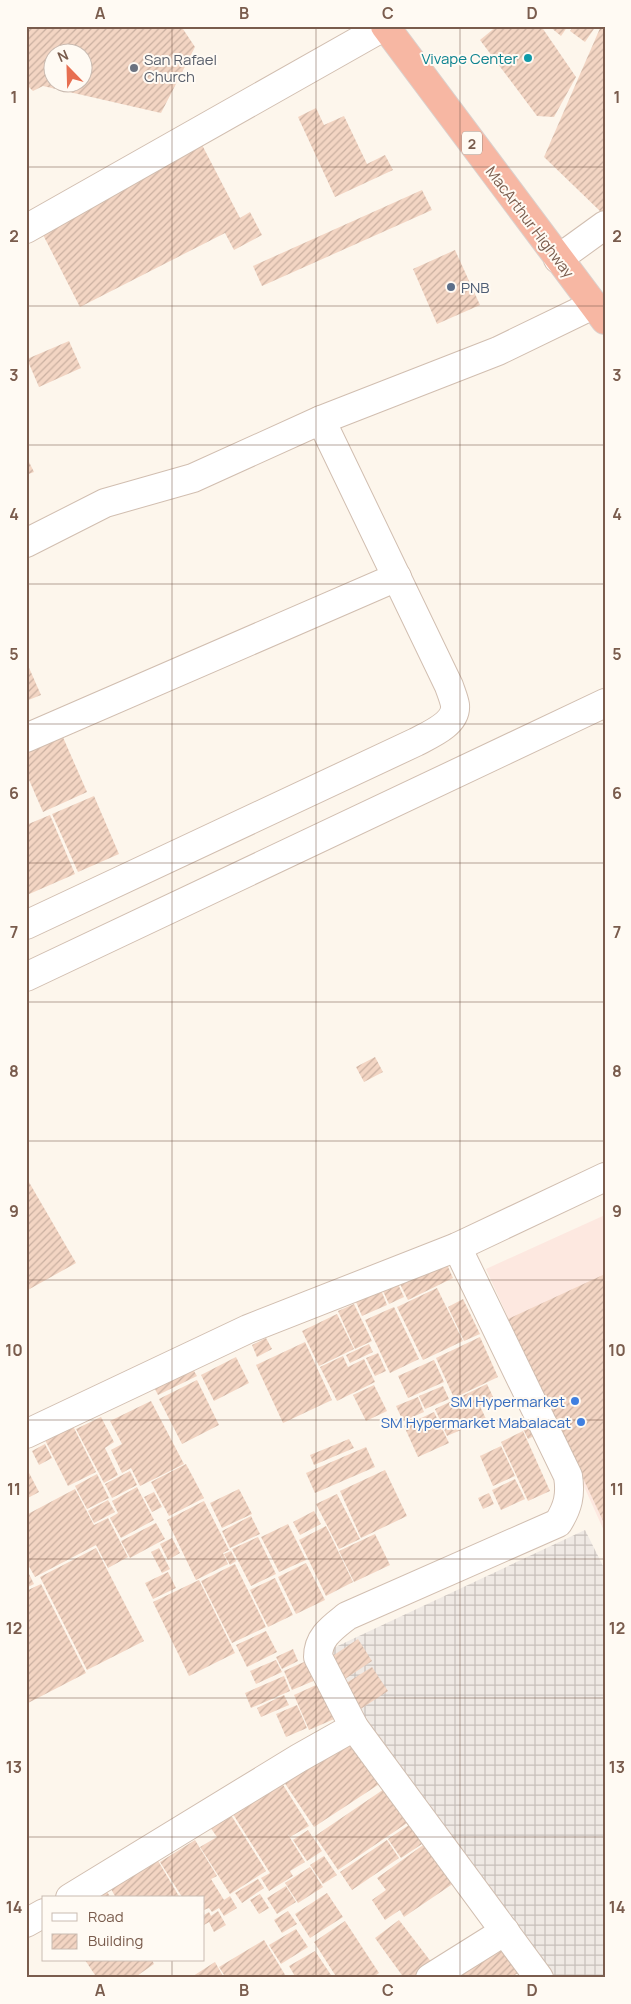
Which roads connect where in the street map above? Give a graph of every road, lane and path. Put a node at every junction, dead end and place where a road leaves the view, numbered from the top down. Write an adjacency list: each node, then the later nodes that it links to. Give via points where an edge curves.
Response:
1 (385, 26): 3 (street); 4 (highway, MacArthur Highway / 2)
2 (605, 225): 4 (street)
3 (26, 229)
4 (558, 259): 5 (highway, MacArthur Highway / 2)
5 (599, 313): 6 (street)
6 (321, 420): 7 (street, via 193,478 105,503); 8 (street)
7 (26, 543)
8 (397, 577): 10 (street); 11 (street, via 449,686 455,706 452,718 416,742)
9 (605, 703): 12 (street)
10 (26, 738)
11 (26, 925)
12 (26, 977)
13 (605, 1177): 14 (street)
14 (457, 1247): 15 (street, via 248,1329); 16 (street, via 568,1476 568,1507 558,1524 347,1616 327,1632 318,1647 318,1657)
15 (26, 1434)
16 (354, 1727): 17 (street); 20 (street)
17 (73, 1896)
18 (42, 1914): 19 (street)
19 (26, 1923)
20 (505, 1931): 21 (street); 22 (street)
21 (430, 1978)
22 (539, 1978)

